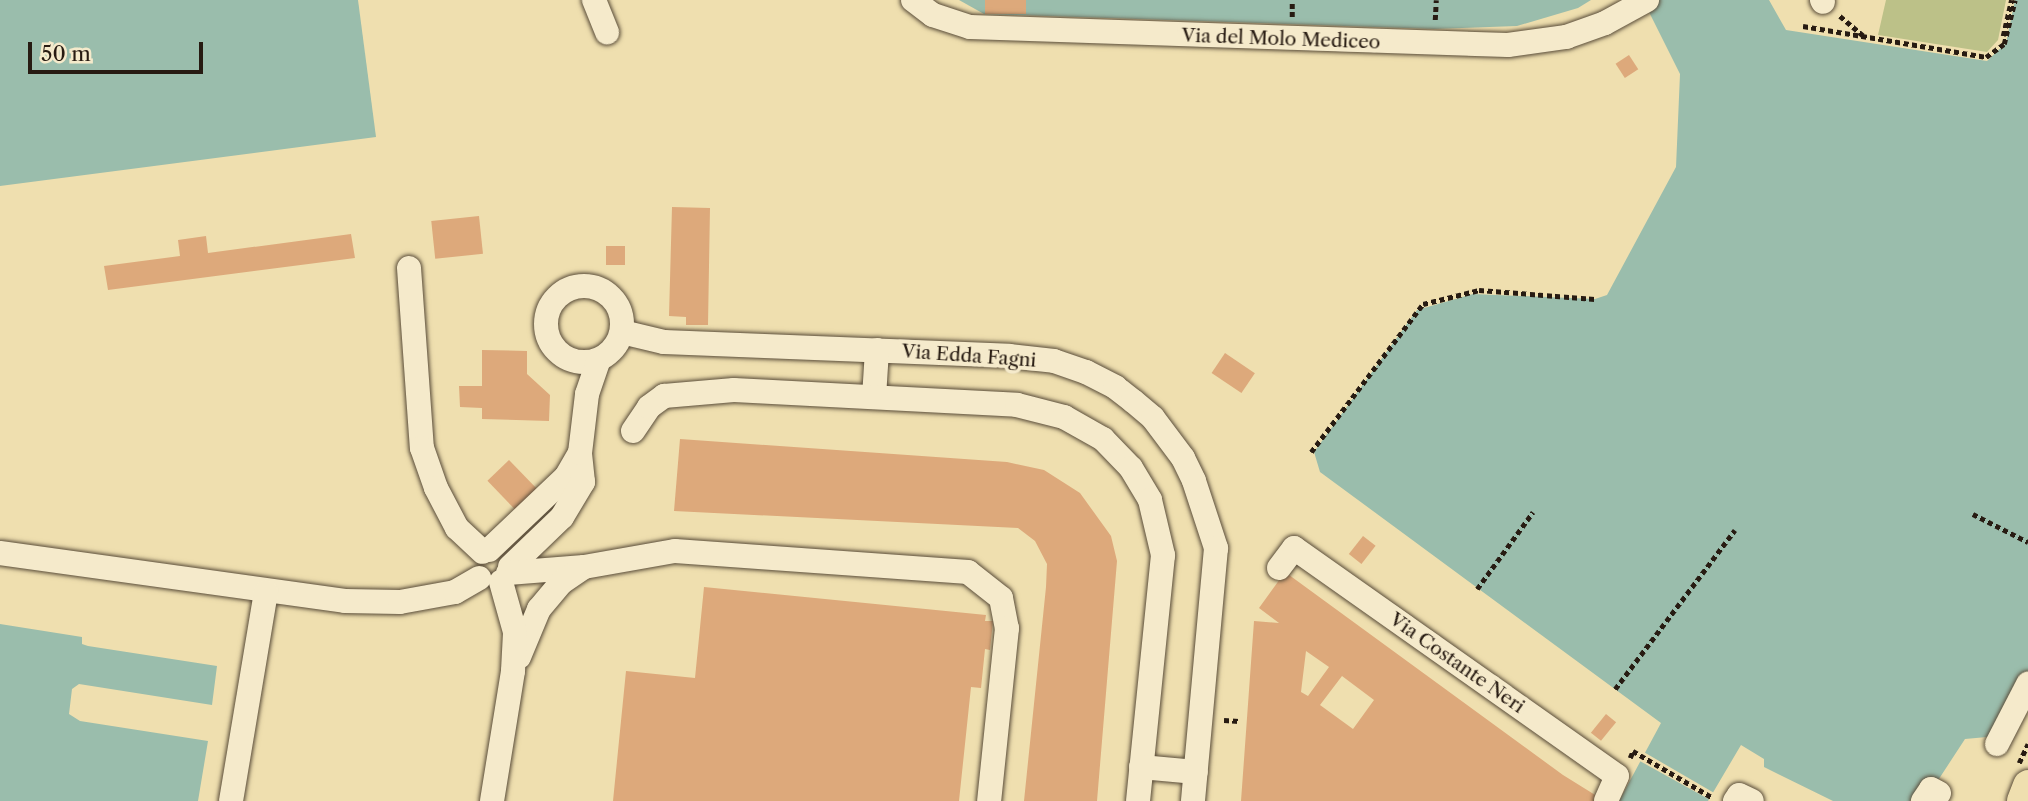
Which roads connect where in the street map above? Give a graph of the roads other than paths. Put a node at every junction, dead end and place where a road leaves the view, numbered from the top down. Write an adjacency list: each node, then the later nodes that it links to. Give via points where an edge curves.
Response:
1 (594, 0): 4 (street)
2 (913, 0): 3 (street, Via del Molo Mediceo, via 933,15 970,27 1449,45 1566,37)
3 (1647, 0)
4 (607, 33)
5 (409, 268): 14 (street, via 422,448 457,528)
6 (622, 332): 7 (street, Via Edda Fagni, via 663,342); 8 (street, via 614,349); 9 (street, via 618,306 605,292 588,286 562,294 550,308 548,335 556,351)
7 (877, 350): 11 (street); 24 (street, Via Edda Fagni, via 1054,361 1115,387 1171,439 1194,481 1216,548)
8 (599, 360): 9 (street); 10 (street)
9 (572, 361): 10 (street)
10 (587, 394): 13 (street)
11 (874, 397): 12 (street, via 734,390 682,393 664,396 649,407); 23 (street, via 1017,405 1043,411 1087,428 1131,468 1150,500 1163,555)
12 (633, 431)
13 (580, 453): 14 (street, via 566,477); 18 (street, via 583,482 562,517)
14 (486, 551): 18 (street, via 474,567)
15 (0, 553): 19 (street)
16 (584, 567): 18 (street); 20 (street, via 562,582 539,609); 27 (street, via 675,551 968,572 1001,598 1007,628)
17 (1279, 568): 30 (street, Via Costante Neri, via 1294,548 1617,776)
18 (499, 575): 19 (street, via 455,592 401,602); 20 (street, via 515,632)
19 (266, 592): 25 (street)
20 (513, 671): 26 (street)
21 (2028, 684): 22 (street)
22 (1997, 744)
23 (1141, 768): 24 (street); 28 (street)
24 (1196, 772): 29 (street, Via Edda Fagni)
25 (231, 801)
26 (492, 801)
27 (989, 801)
28 (1138, 801)
29 (1193, 801)
30 (1606, 801)
31 (1735, 801): 32 (street, via 1739,795)
32 (1752, 801)

